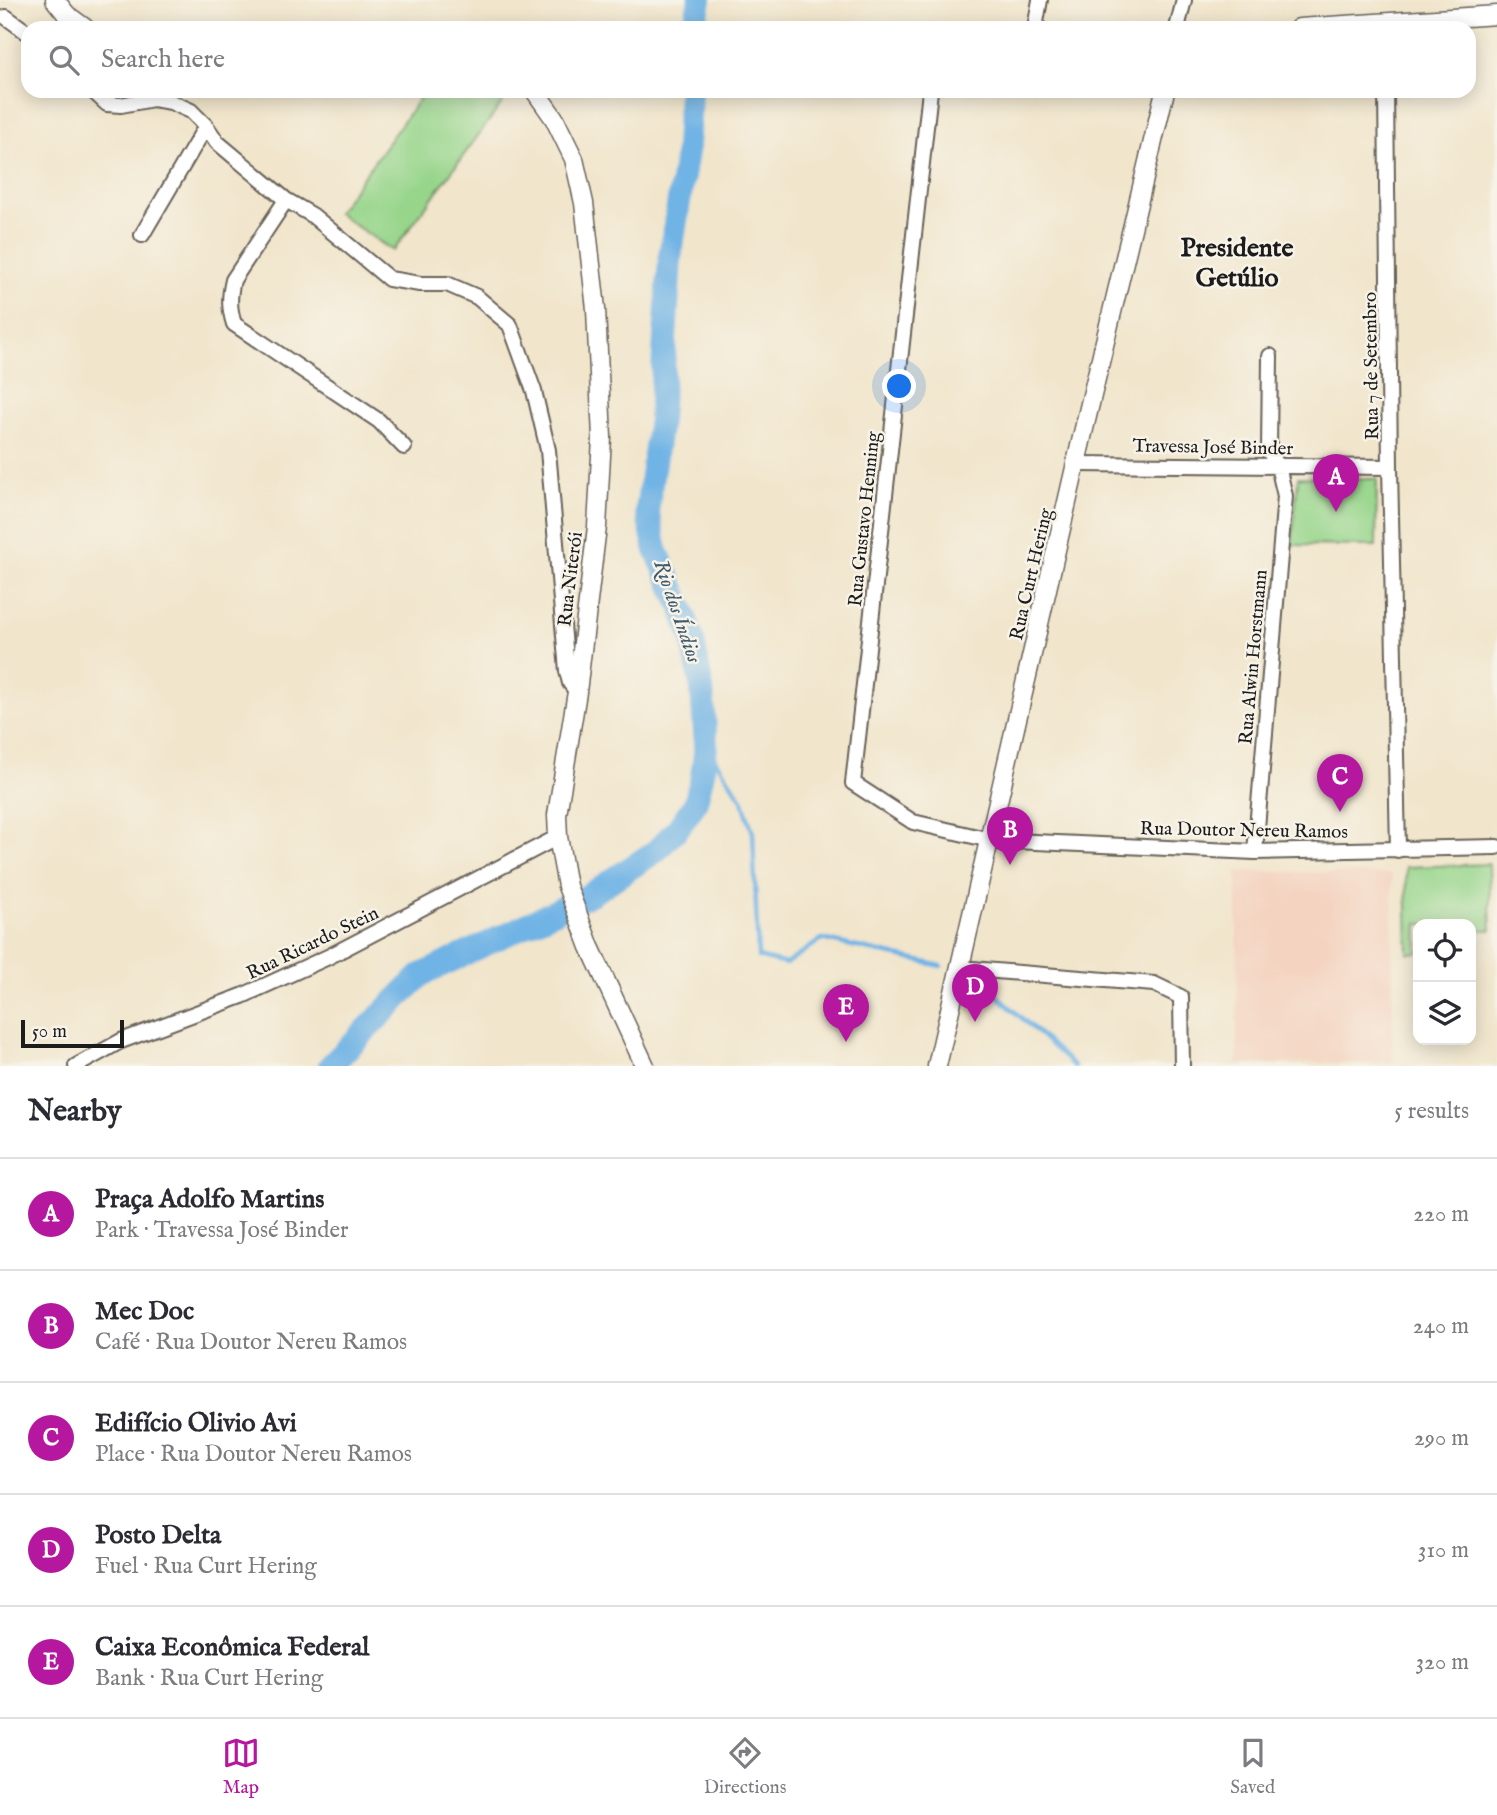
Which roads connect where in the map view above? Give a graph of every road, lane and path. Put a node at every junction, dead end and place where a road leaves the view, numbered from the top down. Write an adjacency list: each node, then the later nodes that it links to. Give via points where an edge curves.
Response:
1 (55, 0): 6 (main road)
2 (1041, 0): 7 (street)
3 (1184, 0): 8 (street)
4 (1497, 15): 9 (main road)
5 (6, 17): 10 (street)
6 (75, 21)
7 (1036, 21)
8 (1180, 21)
9 (1430, 21)
10 (21, 28)
11 (101, 98): 16 (street, via 107,104 121,105 153,99 171,102 191,111)
12 (541, 98): 24 (main road, Rua Niterói, via 578,174 596,309 602,458)
13 (929, 98): 25 (street, Rua Gustavo Henning)
14 (1163, 98): 21 (main road, Rua Curt Hering)
15 (1386, 98): 23 (street, Rua 7 de Setembro)
16 (206, 126): 17 (street, via 217,142); 18 (street)
17 (286, 200): 20 (street, via 233,280 229,309 234,324 379,421); 24 (street, via 312,215 389,279 447,284 477,297 510,325 534,391 548,450 567,671)
18 (142, 235)
19 (1270, 356): 22 (street, Rua Alwin Horstmann, via 1269,451)
20 (404, 447)
21 (1077, 464): 22 (street, Travessa José Binder); 27 (main road, Rua Curt Hering)
22 (1278, 466): 23 (street, Travessa José Binder); 30 (street, Rua Alwin Horstmann, via 1285,496)
23 (1390, 467): 29 (street, Rua 7 de Setembro)
24 (577, 692): 26 (main road, Rua Niterói, via 557,815)
25 (853, 783): 27 (street, Rua Doutor Nereu Ramos, via 914,822)
26 (558, 837): 32 (street, Rua Ricardo Stein, via 328,957 242,996 121,1041); 33 (main road, Rua Niterói, via 567,886 590,947)
27 (990, 840): 30 (street, Rua Doutor Nereu Ramos); 31 (main road, Rua Curt Hering)
28 (1497, 847): 29 (street, Rua Doutor Nereu Ramos)
29 (1398, 850): 30 (street, Rua Doutor Nereu Ramos)
30 (1255, 852)
31 (960, 968): 34 (main road, Rua Curt Hering); 35 (street, via 1154,984 1181,997)
32 (76, 1066)
33 (645, 1066)
34 (937, 1066)
35 (1182, 1066)

